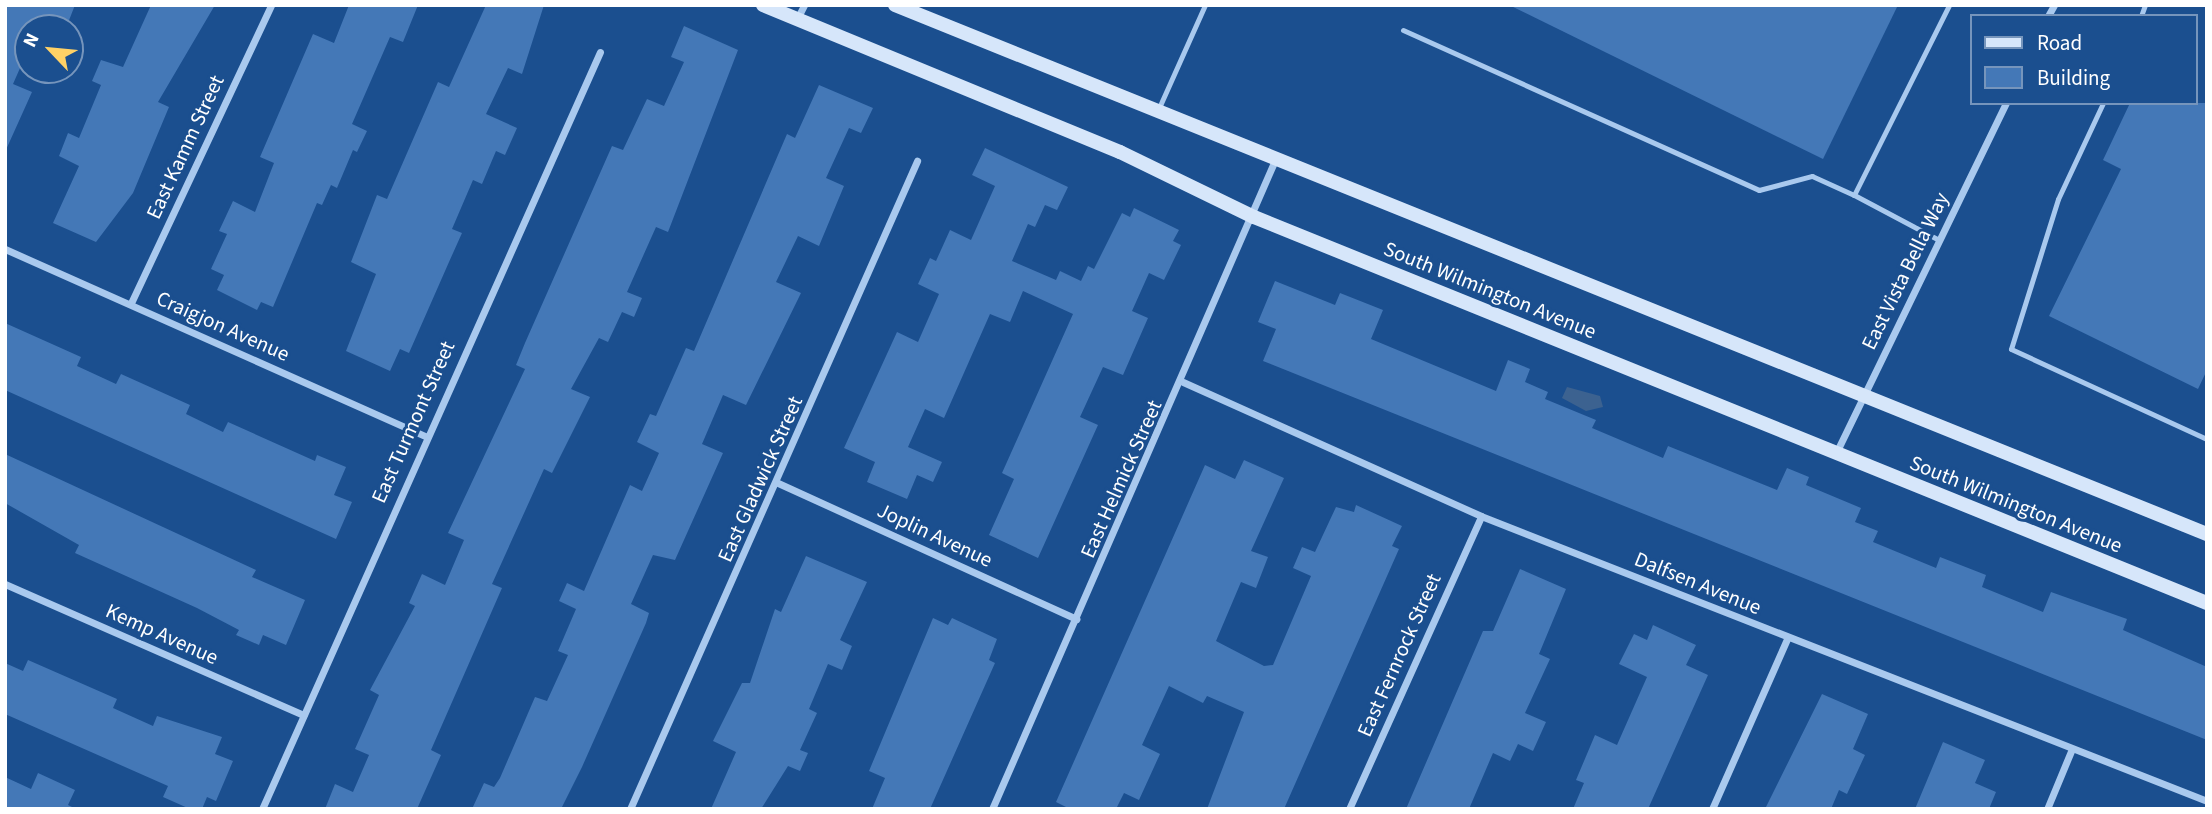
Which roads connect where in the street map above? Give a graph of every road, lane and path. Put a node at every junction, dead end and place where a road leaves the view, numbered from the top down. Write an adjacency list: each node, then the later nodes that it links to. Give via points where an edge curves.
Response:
1 (271, 5): 19 (street, East Kamm Street)
2 (763, 5): 7 (main road, South Wilmington Avenue)
3 (804, 5): 7 (street)
4 (895, 5): 12 (main road, South Wilmington Avenue)
5 (1205, 5): 12 (lane)
6 (1949, 5): 15 (lane)
7 (797, 19): 16 (main road, South Wilmington Avenue, via 1121,152)
8 (1404, 30): 15 (lane, via 1759,190 1812,176)
9 (600, 52): 22 (street, East Turmont Street)
10 (2005, 105): 17 (street, East Vista Bella Way)
11 (2102, 105): 23 (lane, via 2058,199 2011,349)
12 (1157, 113): 13 (main road, South Wilmington Avenue)
13 (1275, 160): 16 (street, East Helmick Street); 21 (main road, South Wilmington Avenue)
14 (917, 161): 25 (street, East Gladwick Street)
15 (1854, 195): 17 (lane)
16 (1254, 217): 20 (street, East Helmick Street); 24 (main road, South Wilmington Avenue)
17 (1939, 240): 21 (street, East Vista Bella Way)
18 (5, 249): 19 (street, Craigjon Avenue)
19 (131, 303): 22 (street, Craigjon Avenue)
20 (1183, 382): 26 (street, Dalfsen Avenue); 30 (street, East Helmick Street)
21 (1863, 396): 24 (street, East Vista Bella Way); 27 (main road, South Wilmington Avenue)
22 (425, 436): 32 (street, East Turmont Street)
23 (2207, 439)
24 (1836, 454): 29 (main road, South Wilmington Avenue)
25 (778, 483): 30 (street, Joplin Avenue); 36 (street, East Gladwick Street)
26 (1481, 516): 31 (street, Dalfsen Avenue); 38 (street, East Fernrock Street)
27 (2207, 534)
28 (5, 584): 32 (street, Kemp Avenue)
29 (2207, 603)
30 (1077, 619): 37 (street, East Helmick Street)
31 (1788, 637): 33 (street, Dalfsen Avenue); 39 (street)
32 (304, 715): 35 (street, East Turmont Street)
33 (2071, 751): 34 (street, Dalfsen Avenue); 40 (street)
34 (2207, 801)
35 (262, 809)
36 (630, 809)
37 (992, 809)
38 (1349, 809)
39 (1712, 809)
40 (2046, 809)

